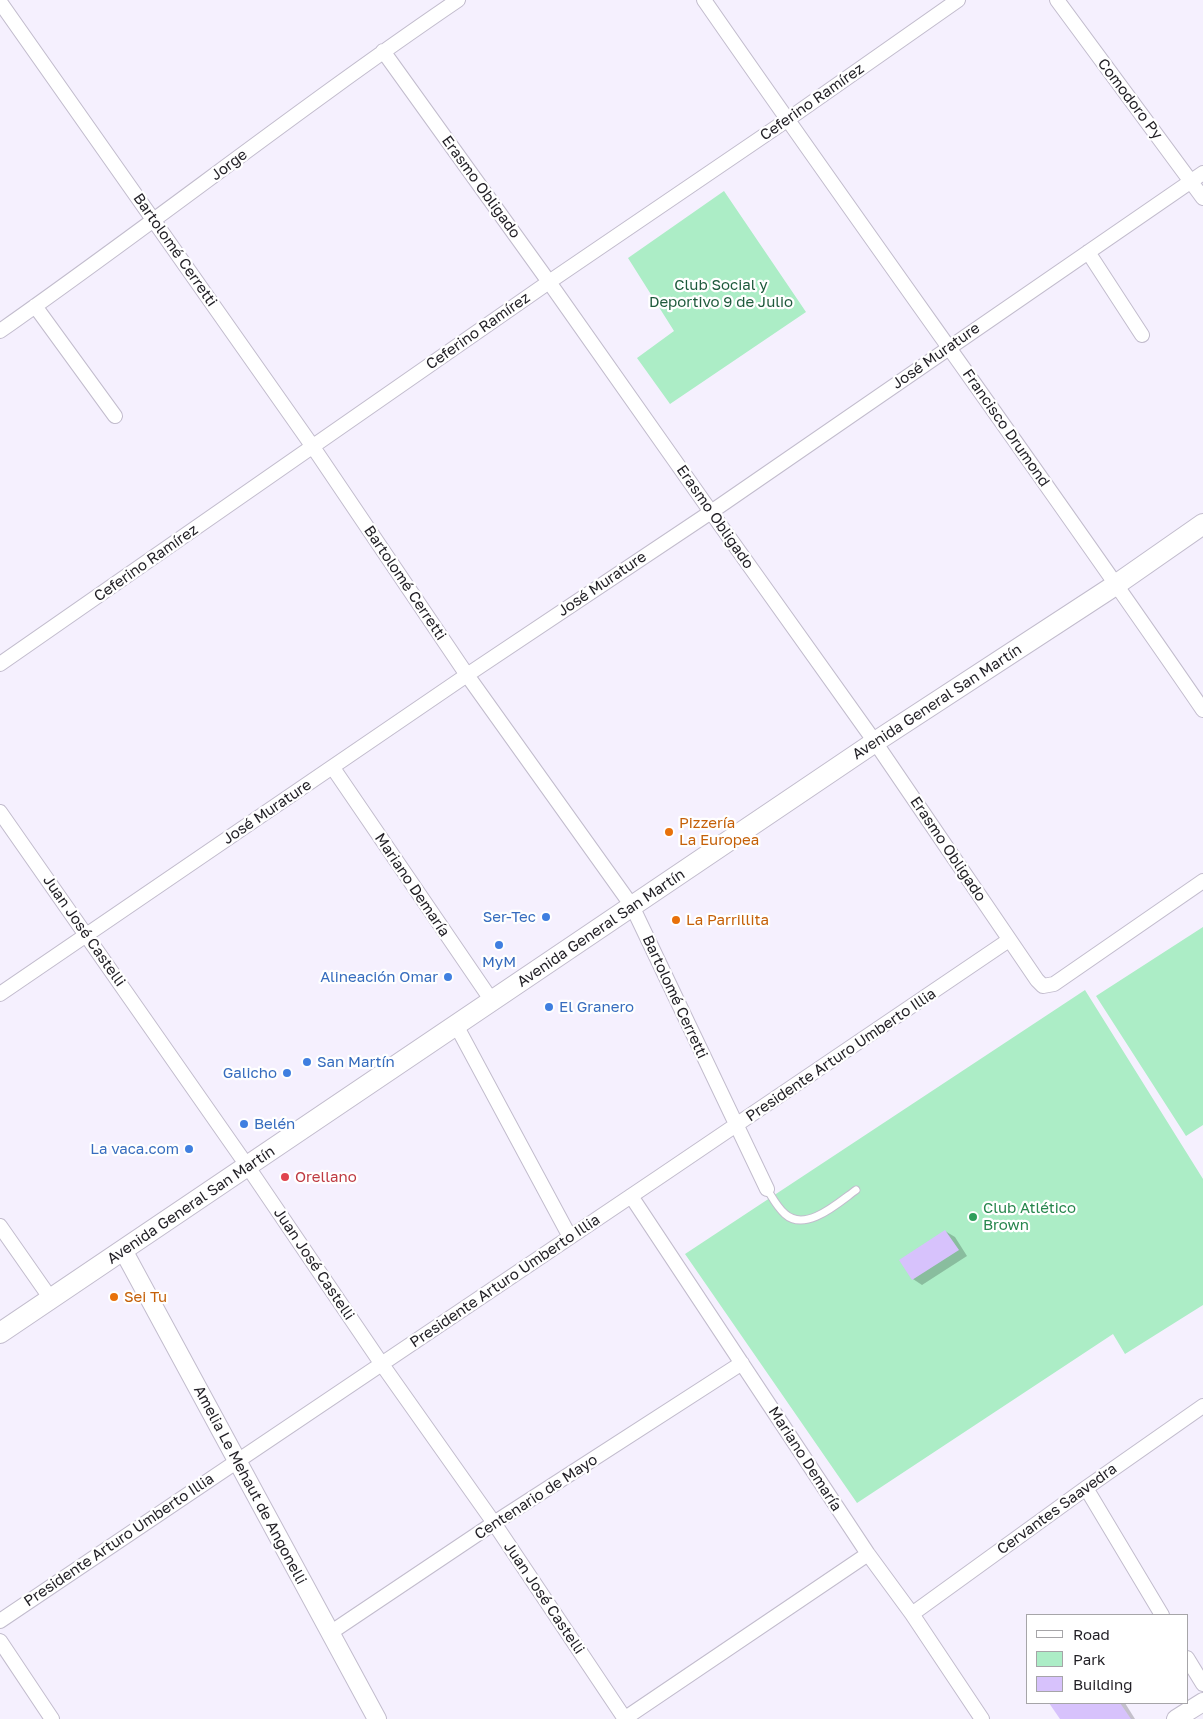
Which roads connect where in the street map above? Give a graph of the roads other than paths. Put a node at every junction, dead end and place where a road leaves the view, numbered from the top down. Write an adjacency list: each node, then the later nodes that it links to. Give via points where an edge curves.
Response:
1 (458, 0): 6 (street, Jorge)
2 (704, 0): 7 (street, Francisco Drumond)
3 (958, 0): 7 (street, Ceferino Ramírez)
4 (1057, 0): 9 (street, Comodoro Py)
5 (0, 2): 11 (street, Bartolomé Cerretti)
6 (383, 51): 11 (street, Jorge); 13 (street, Erasmo Obligado)
7 (788, 120): 13 (street, Ceferino Ramírez); 17 (street, Francisco Drumond)
8 (1203, 173): 9 (street, José Murature)
9 (1191, 181): 10 (street, Comodoro Py); 12 (street, José Murature)
10 (1203, 198)
11 (154, 220): 14 (street, Jorge); 19 (street, Bartolomé Cerretti)
12 (1088, 252): 16 (street); 17 (street, José Murature)
13 (549, 282): 19 (street, Ceferino Ramírez); 20 (street, Erasmo Obligado)
14 (35, 306): 15 (street, Jorge); 18 (street)
15 (0, 331)
16 (1142, 335)
17 (948, 347): 20 (street, José Murature); 22 (street, Francisco Drumond)
18 (115, 416)
19 (313, 447): 23 (street, Ceferino Ramírez); 24 (street, Bartolomé Cerretti)
20 (710, 512): 24 (street, José Murature); 26 (street, Erasmo Obligado)
21 (1203, 524): 22 (main road, Avenida General San Martín)
22 (1117, 584): 25 (street, Francisco Drumond); 26 (main road, Avenida General San Martín)
23 (0, 664)
24 (467, 675): 27 (street, José Murature); 30 (street, Bartolomé Cerretti)
25 (1203, 710)
26 (876, 742): 30 (main road, Avenida General San Martín); 32 (street, Erasmo Obligado)
27 (333, 768): 31 (street, José Murature); 34 (street, Mariano Demaría)
28 (0, 812): 31 (street, Juan José Castelli)
29 (1203, 881): 32 (street, Erasmo Obligado, via 1054,984 1043,986)
30 (632, 906): 34 (main road, Avenida General San Martín); 36 (street, Bartolomé Cerretti)
31 (87, 935): 33 (street, José Murature); 37 (street, Juan José Castelli)
32 (1009, 940): 36 (street, Presidente Arturo Umberto Illia)
33 (0, 994)
34 (492, 1001): 35 (main road, Avenida General San Martín)
35 (456, 1025): 37 (main road, Avenida General San Martín); 42 (street)
36 (736, 1126): 38 (street, Bartolomé Cerretti); 40 (street, Presidente Arturo Umberto Illia)
37 (248, 1167): 43 (main road, Avenida General San Martín); 47 (street, Juan José Castelli)
38 (767, 1189): 39 (lane, via 786,1215 805,1220 818,1217)
39 (856, 1190)
40 (631, 1196): 42 (street, Presidente Arturo Umberto Illia); 46 (street, Mariano Demaría)
41 (0, 1226): 44 (street)
42 (570, 1237): 47 (street, Presidente Arturo Umberto Illia)
43 (123, 1250): 44 (main road, Avenida General San Martín); 49 (street, Amelia Le Mehaut de Angonelli)
44 (51, 1299): 45 (main road, Avenida General San Martín)
45 (0, 1333)
46 (742, 1362): 51 (street, Centenario de Mayo); 52 (street, Mariano Demaría)
47 (381, 1363): 49 (street, Presidente Arturo Umberto Illia); 51 (street, Juan José Castelli)
48 (1203, 1406): 50 (street, Cervantes Saavedra)
49 (237, 1460): 55 (street, Presidente Arturo Umberto Illia); 56 (street, Amelia Le Mehaut de Angonelli)
50 (1086, 1488): 53 (street, Cervantes Saavedra); 54 (street)
51 (494, 1524): 56 (street, Centenario de Mayo); 63 (street, Juan José Castelli)
52 (868, 1554): 53 (street, Mariano Demaría); 63 (street)
53 (912, 1614): 64 (street, Mariano Demaría)
54 (1161, 1614)
55 (0, 1621)
56 (330, 1633): 62 (street, Amelia Le Mehaut de Angonelli)
57 (0, 1641): 61 (street)
58 (1188, 1660): 59 (street)
59 (1203, 1684)
60 (1203, 1702): 65 (street)
61 (52, 1719)
62 (377, 1719)
63 (625, 1719)
64 (982, 1719)
65 (1176, 1719)

